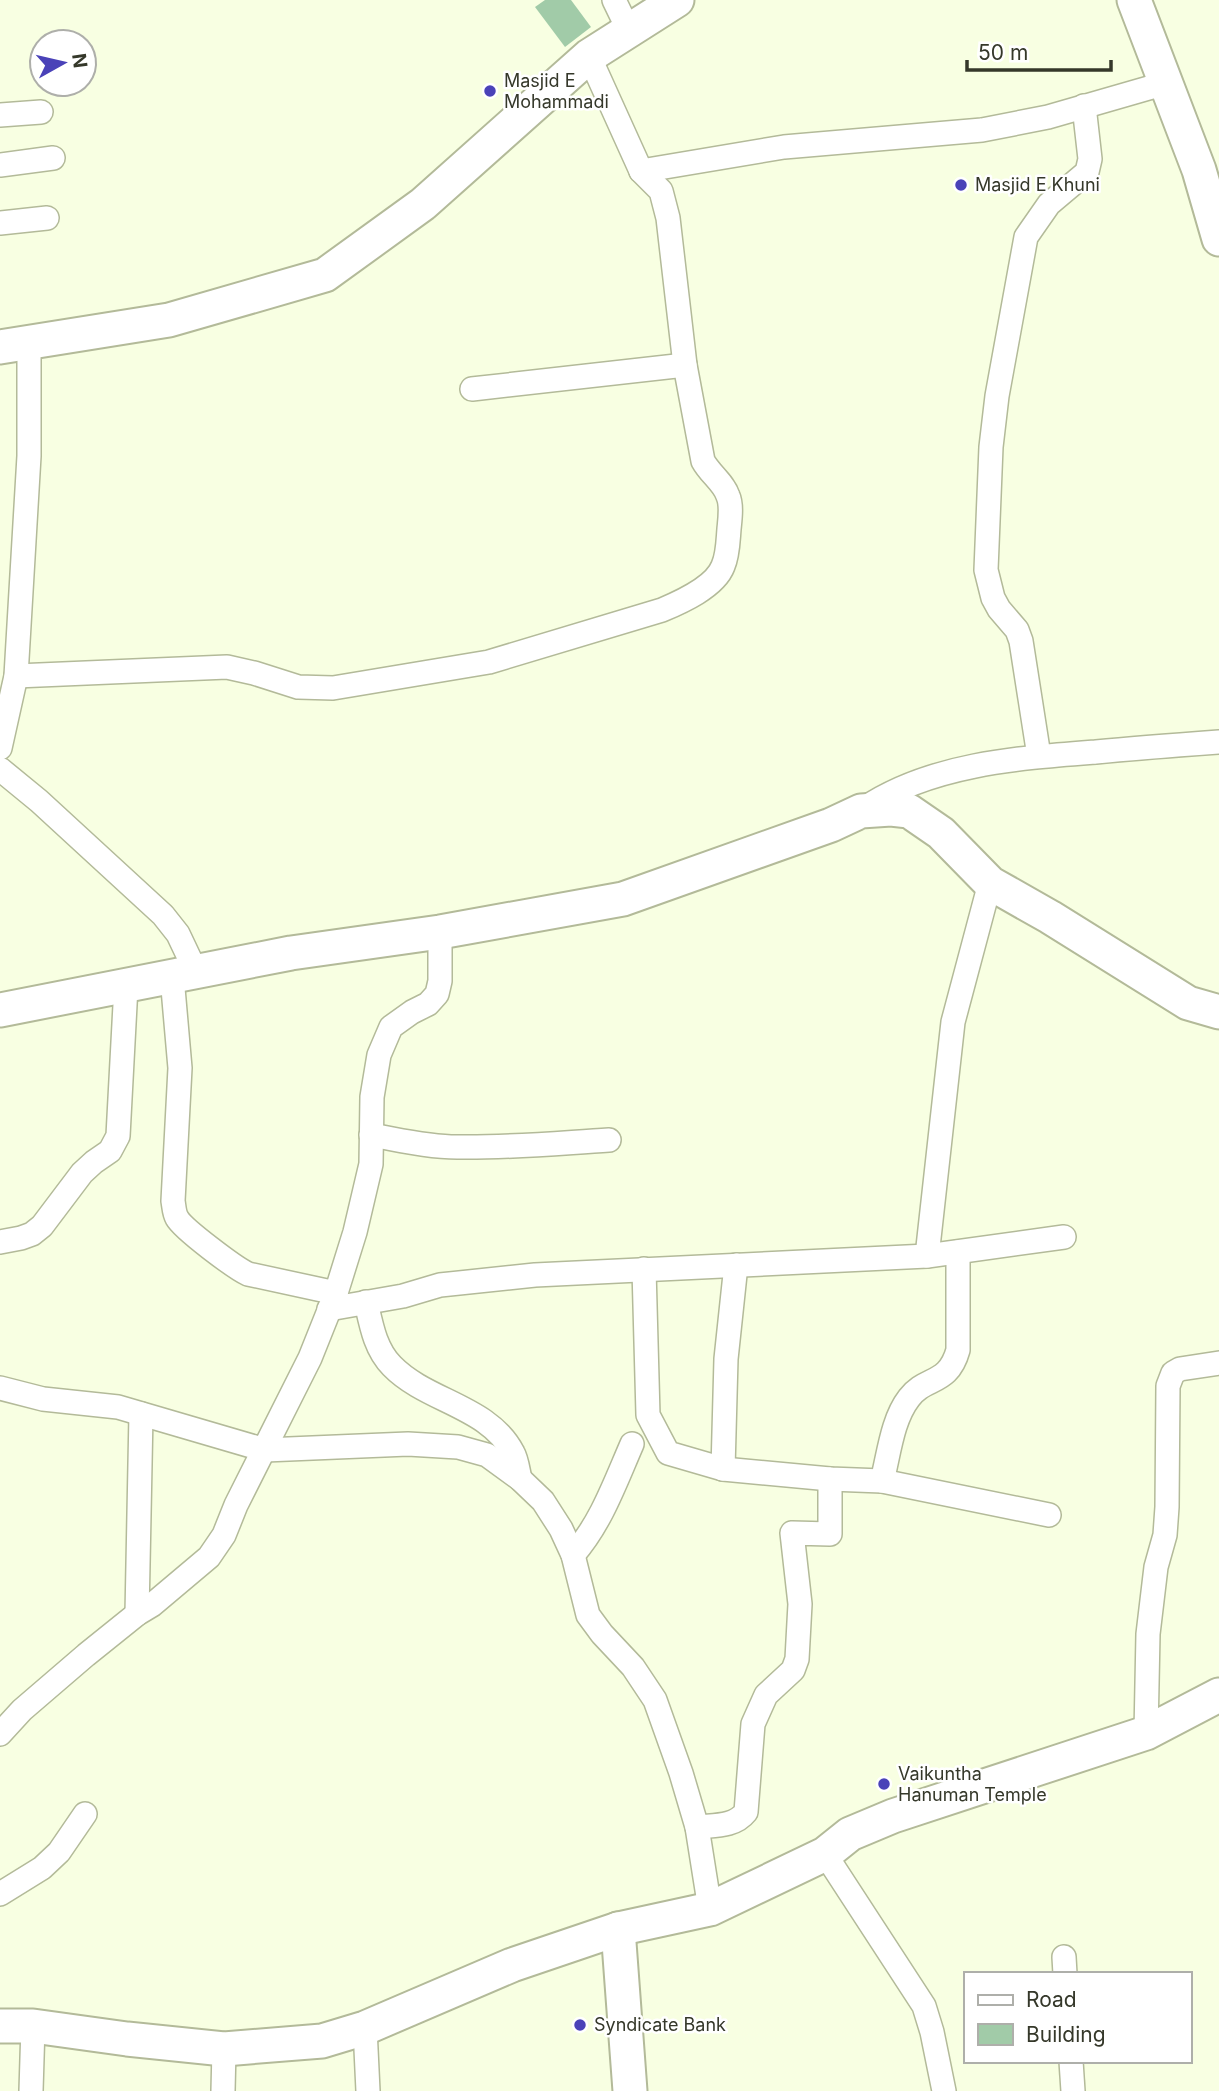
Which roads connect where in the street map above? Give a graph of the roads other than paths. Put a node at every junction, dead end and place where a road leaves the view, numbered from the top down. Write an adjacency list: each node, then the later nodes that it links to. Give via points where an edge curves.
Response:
1 (614, 0): 4 (street)
2 (677, 0): 4 (street)
3 (1134, 0): 6 (street)
4 (629, 31): 5 (street)
5 (589, 56): 12 (street); 16 (street, via 423,204 325,275 169,320)
6 (1166, 83): 7 (street); 15 (street)
7 (1084, 106): 12 (street, via 982,130 784,147); 22 (street, via 1090,159 1087,172 1049,204 1026,237 990,447 986,570 993,598 1021,641)
8 (41, 111): 9 (street)
9 (0, 115)
10 (53, 158): 11 (street)
11 (0, 166)
12 (641, 172): 17 (street, via 661,191 668,218)
13 (47, 218): 14 (street)
14 (0, 223)
15 (1219, 239)
16 (15, 345): 19 (street, via 29,456)
17 (685, 365): 18 (street); 19 (street, via 703,461 729,497 730,518 723,569 688,599 489,662 333,688 298,687 227,667)
18 (472, 388)
19 (16, 676): 21 (street)
20 (1219, 742): 22 (street)
21 (0, 748)
22 (1039, 757): 24 (street, via 975,766 913,782)
23 (0, 769): 27 (street, via 163,915 178,934)
24 (861, 811): 25 (street, via 909,811 941,833); 26 (street, via 623,899)
25 (990, 883): 30 (street, via 1188,1003); 36 (street, via 953,1022)
26 (440, 932): 27 (street, via 291,953); 31 (street, via 437,994 391,1027 379,1055)
27 (184, 975): 28 (street); 39 (street, via 173,1201 176,1217 235,1268)
28 (125, 986): 29 (street); 34 (street, via 118,1136 110,1151 82,1173 42,1226 32,1234)
29 (0, 1010)
30 (1219, 1012)
31 (372, 1135): 32 (street, via 456,1147); 39 (street, via 371,1164)
32 (609, 1140)
33 (1064, 1237): 35 (street)
34 (0, 1242)
35 (957, 1252): 36 (street); 49 (street, via 958,1350 954,1363 911,1395 900,1411)
36 (927, 1256): 37 (street)
37 (736, 1265): 38 (street); 46 (street, via 726,1359)
38 (644, 1269): 40 (street, via 440,1285); 46 (street, via 648,1415 668,1452)
39 (333, 1301): 40 (street); 45 (street)
40 (366, 1302): 47 (street, via 374,1337 391,1365 421,1389 495,1429 513,1454)
41 (1219, 1363): 54 (street, via 1180,1369 1168,1386 1165,1535 1147,1634)
42 (0, 1388): 43 (street)
43 (141, 1414): 45 (street); 52 (street)
44 (632, 1444): 51 (street, via 599,1520)
45 (265, 1450): 47 (street, via 408,1444 458,1447 487,1455); 52 (street, via 209,1557)
46 (723, 1469): 48 (street)
47 (520, 1479): 51 (street, via 543,1501)
48 (830, 1479): 49 (street); 57 (street, via 830,1534 792,1533 800,1604 797,1659 793,1670 766,1695 753,1724 746,1812 733,1823)
49 (882, 1481): 50 (street)
50 (1049, 1515)
51 (573, 1555): 57 (street, via 588,1615 655,1700)
52 (136, 1614): 55 (street)
53 (1219, 1695): 54 (street)
54 (1146, 1733): 58 (street, via 893,1816 850,1834)
55 (0, 1734)
56 (85, 1814): 59 (street, via 59,1852)
57 (697, 1827): 60 (street)
58 (825, 1854): 60 (street); 71 (street, via 924,2006)
59 (0, 1894)
60 (710, 1909): 61 (street)
61 (618, 1929): 64 (street, via 512,1965); 70 (street)
62 (0, 2026): 63 (street)
63 (33, 2026): 65 (street); 67 (street)
64 (365, 2028): 65 (street, via 322,2041); 69 (street)
65 (224, 2049): 68 (street)
66 (1071, 2063): 72 (street)
67 (31, 2091)
68 (223, 2091)
69 (368, 2091)
70 (630, 2091)
71 (944, 2091)
72 (1073, 2091)

